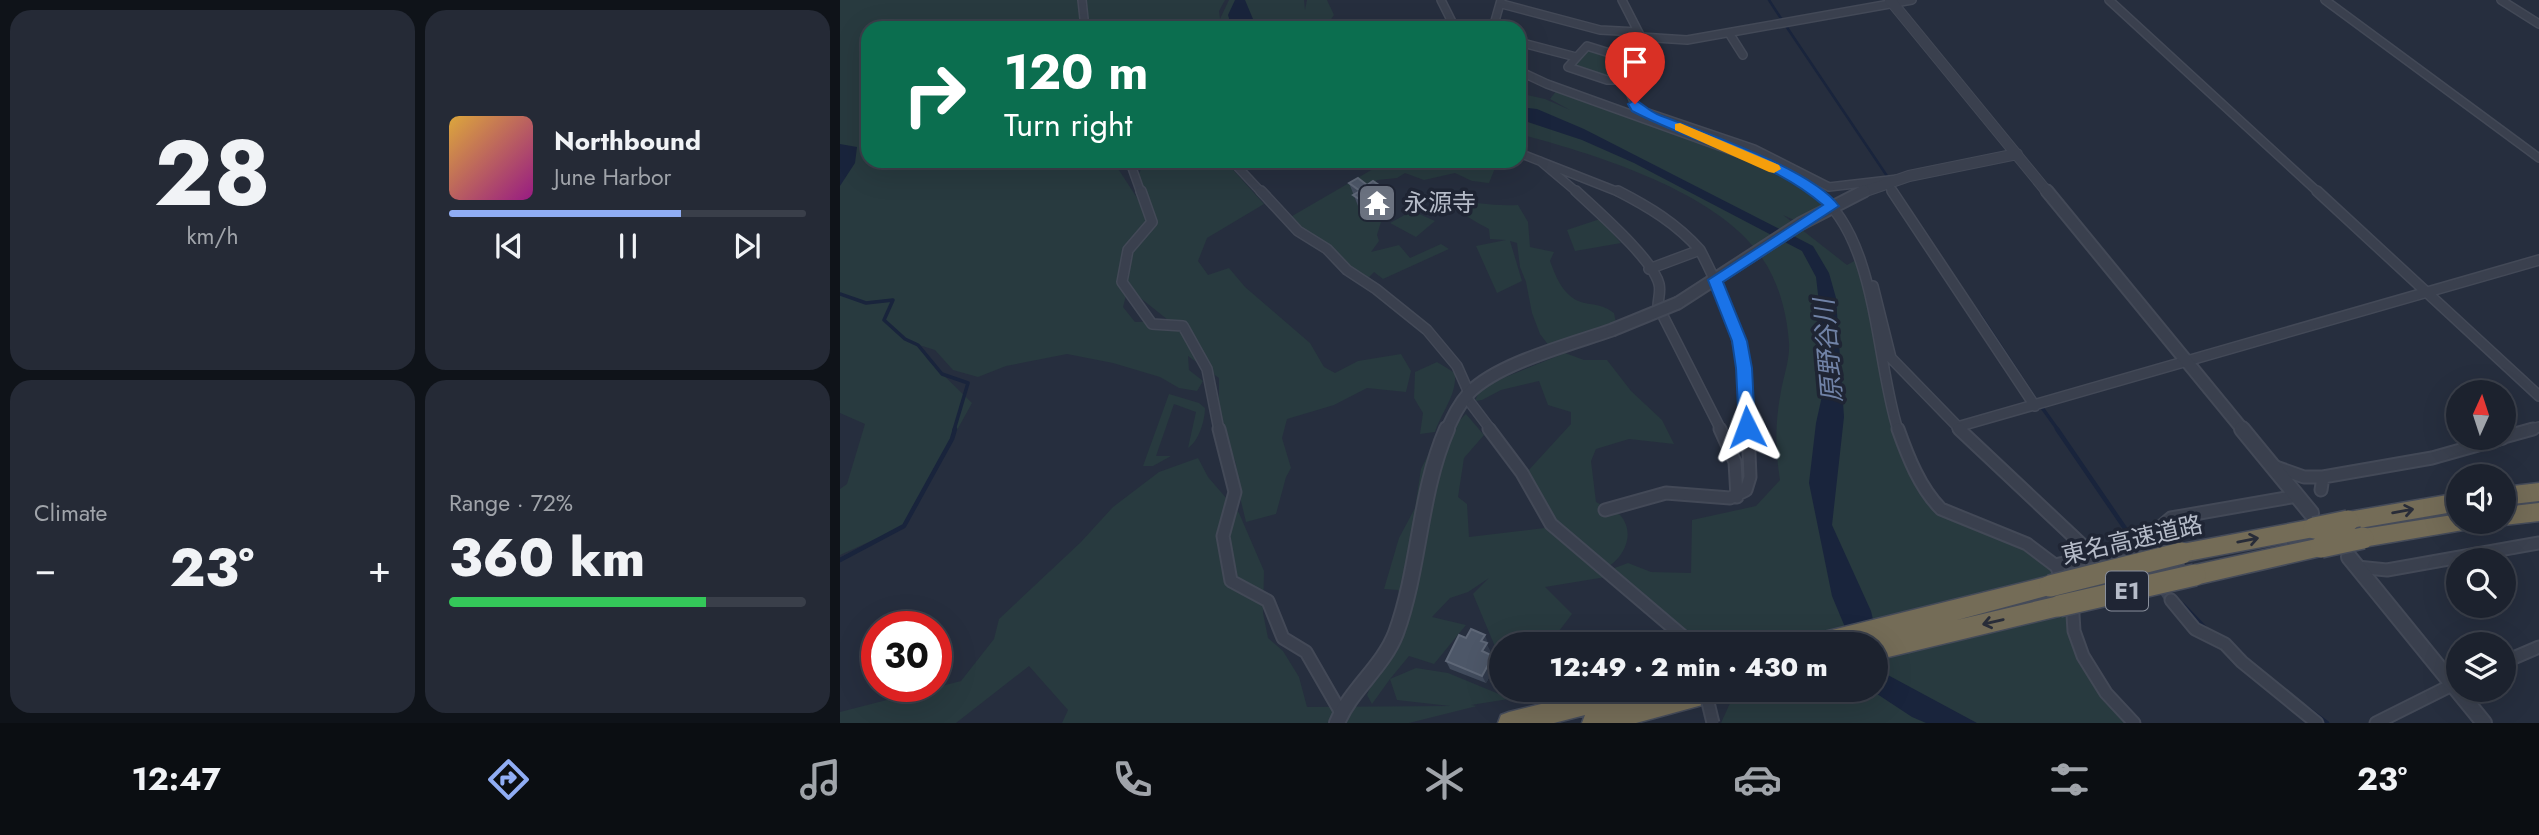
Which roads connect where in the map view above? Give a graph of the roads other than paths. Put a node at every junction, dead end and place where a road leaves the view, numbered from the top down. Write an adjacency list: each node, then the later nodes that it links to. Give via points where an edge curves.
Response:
1 (1082, 0): 11 (street)
2 (1441, 0): 10 (street)
3 (1622, 0): 17 (street)
4 (1912, 0): 9 (street)
5 (2109, 0): 40 (street)
6 (2325, 0): 28 (street)
7 (2501, 0): 15 (street)
8 (1501, 2): 14 (street); 17 (street, via 1600,30)
9 (1892, 2): 16 (street); 26 (street)
10 (1449, 15): 12 (street); 13 (street)
11 (1084, 21)
12 (1452, 21)
13 (1456, 21)
14 (1495, 21)
15 (2539, 24)
16 (1729, 33): 17 (street, via 1687,40); 19 (street)
17 (1640, 34): 21 (street)
18 (1526, 44): 20 (street)
19 (1743, 55)
20 (1576, 57): 21 (street, via 1587,46); 23 (street, via 1568,67)
21 (1633, 60): 23 (street)
22 (1526, 74): 25 (street)
23 (1625, 80): 24 (street)
24 (1642, 111): 25 (street); 32 (street, via 1754,149 1829,187)
25 (1719, 146): 34 (street, via 1786,174)
26 (2017, 154): 32 (street); 41 (street)
27 (1526, 156): 29 (street)
28 (2539, 158)
29 (1540, 161): 35 (street, via 1628,197 1675,225); 38 (street, via 1575,190)
30 (1132, 168): 79 (street, via 1152,222 1128,250 1122,282 1152,324 1183,326 1207,369 1234,492 1223,536 1231,581 1268,601 1283,638 1306,652)
31 (1238, 168): 42 (street, via 1285,220 1427,330 1457,366)
32 (1901, 180): 33 (street)
33 (1887, 183): 34 (street); 44 (street)
34 (1831, 207): 37 (street, via 1855,242); 39 (street)
35 (1700, 250): 38 (street); 39 (street)
36 (2539, 260): 40 (street)
37 (1864, 267): 45 (street, via 1874,288 1891,358); 65 (street, via 1878,352 1900,439 1933,501 1941,510 2009,534)
38 (1649, 269): 55 (street, via 1659,285 1658,306 1735,462)
39 (1720, 276): 42 (street, bridge, via 1678,303 1498,374); 55 (street, via 1744,368 1750,477 1746,490)
40 (2425, 291): 41 (street); 43 (street)
41 (2186, 359): 44 (street); 49 (street)
42 (1467, 395): 68 (street, via 1522,473 1551,524); 79 (street, via 1444,440 1395,636)
43 (2539, 396)
44 (2035, 406): 45 (street)
45 (1957, 427): 63 (street)
46 (2539, 427): 47 (street)
47 (2516, 434)
48 (2459, 450): 50 (street)
49 (2272, 465): 50 (street, via 2304,477); 54 (street)
50 (2323, 477): 51 (street)
51 (2321, 490)
52 (2539, 492): 53 (highway)
53 (2516, 495)
54 (2297, 496): 61 (street); 63 (street, via 2171,518 2158,529 2155,542 2136,550)
55 (1737, 497): 57 (street, via 1666,493)
56 (2446, 504): 61 (highway, 東名高速道路 / E1, one-way to 56, bridge)
57 (1605, 510)
58 (2539, 512): 59 (highway)
59 (2516, 515)
60 (2446, 525): 61 (highway, 東名高速道路 / E1, bridge, via 2363,538)
61 (2316, 529): 67 (highway, 東名高速道路 / E1, one-way to 61, bridge, via 2050,586 2182,553); 67 (highway, 東名高速道路 / E1, one-way to 67, bridge, via 2195,575 2059,607)
62 (2539, 543): 64 (street, via 2388,570)
63 (2094, 556): 65 (street)
64 (2353, 562): 73 (street)
65 (2055, 565): 83 (street, via 2076,611 2078,645 2120,710)
66 (2171, 600): 84 (street, via 2195,629 2225,644)
67 (1922, 628): 69 (highway, 東名高速道路 / E1); 70 (highway, 東名高速道路 / E1)
68 (1678, 632)
69 (1888, 633)
70 (1888, 644)
71 (2539, 647): 72 (street)
72 (2516, 657)
73 (2446, 671)
74 (2446, 688): 85 (street)
75 (1592, 702): 80 (highway)
76 (1672, 702): 81 (highway)
77 (1708, 702): 82 (street, bridge)
78 (2469, 702): 86 (street)
79 (1338, 717)
80 (1509, 723)
81 (1593, 723)
82 (1713, 723)
83 (2134, 723)
84 (2317, 723)
85 (2376, 723)
86 (2484, 723)

